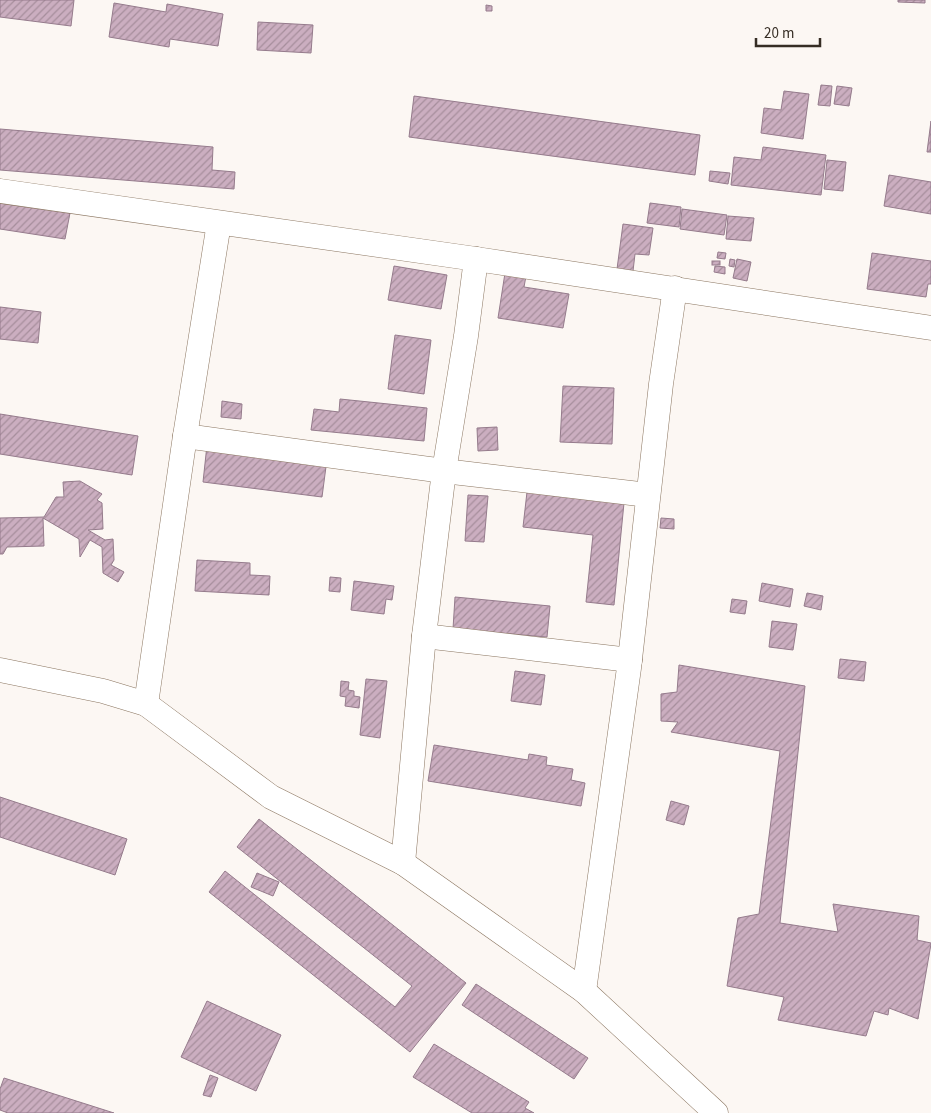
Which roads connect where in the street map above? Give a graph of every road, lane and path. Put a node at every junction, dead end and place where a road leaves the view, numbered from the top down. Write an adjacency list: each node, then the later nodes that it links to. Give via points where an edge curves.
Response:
1 (0, 191): 2 (street)
2 (219, 223): 3 (street); 6 (street)
3 (476, 258): 4 (street); 7 (street)
4 (676, 288): 5 (street); 8 (street)
5 (931, 328)
6 (185, 436): 7 (street); 12 (street)
7 (444, 471): 8 (street); 9 (street)
8 (648, 495): 10 (street)
9 (424, 636): 10 (street); 13 (street)
10 (630, 660): 14 (street)
11 (0, 670): 12 (street, via 104,691)
12 (146, 704): 13 (street, via 271,797)
13 (403, 863): 14 (street)
14 (584, 991): 15 (street)
15 (716, 1113)

